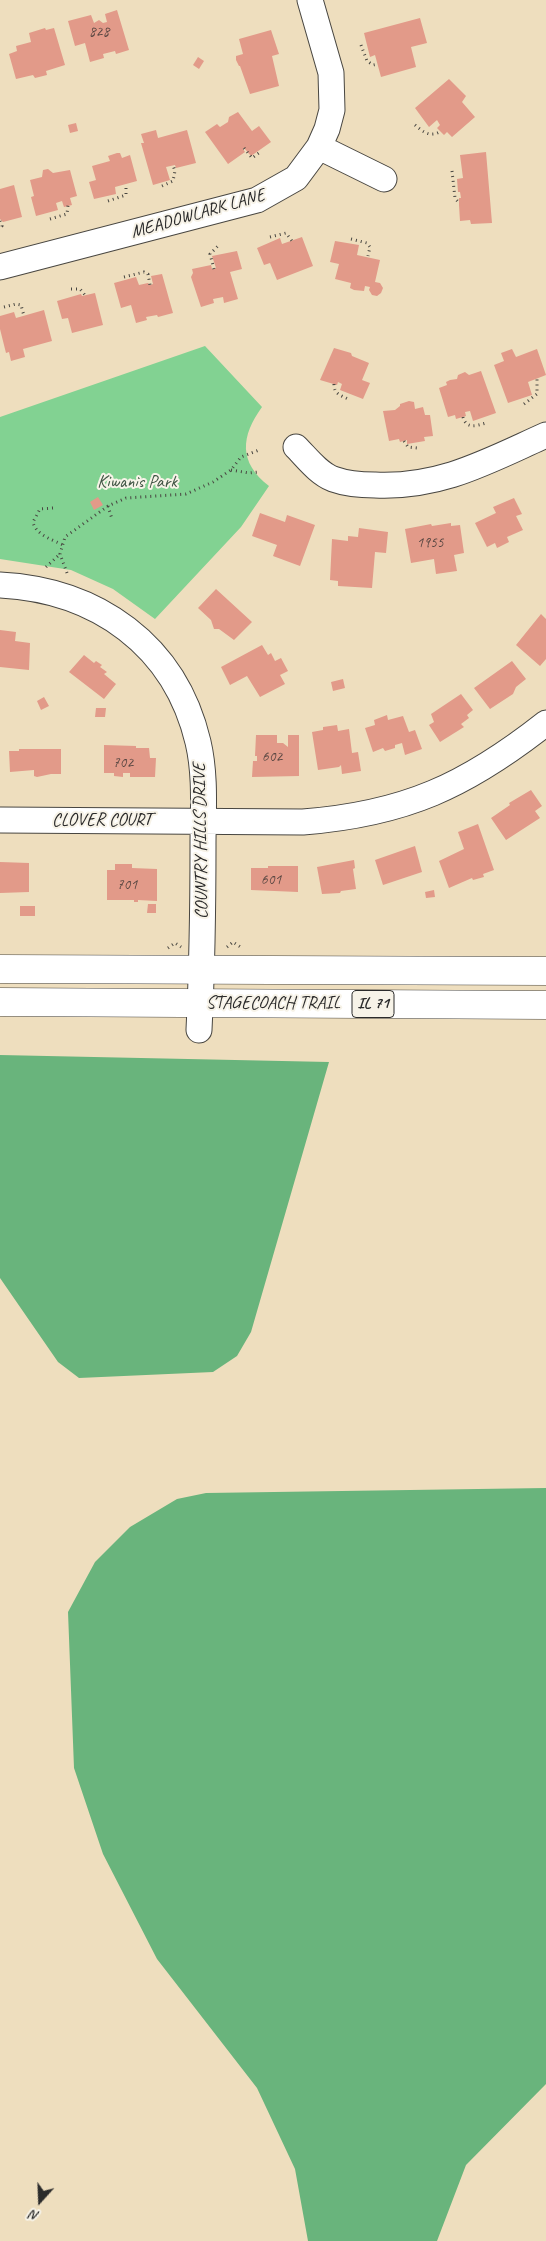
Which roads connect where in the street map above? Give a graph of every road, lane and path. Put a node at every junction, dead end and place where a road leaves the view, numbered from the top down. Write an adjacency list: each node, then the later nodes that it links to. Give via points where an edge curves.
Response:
1 (310, 0): 6 (street, MEADOWLARK LANE, via 333,90 329,119)
2 (361, 45): 3 (path, via 366,61)
3 (378, 64)
4 (415, 125): 5 (path, via 427,134)
5 (440, 131)
6 (319, 147): 11 (street); 25 (street, MEADOWLARK LANE, via 296,178 257,200)
7 (244, 148): 8 (path, via 252,158)
8 (260, 152)
9 (173, 165): 13 (path, via 173,181)
10 (452, 171): 15 (path, via 455,198)
11 (384, 179)
12 (126, 186): 14 (path, via 126,195)
13 (162, 186)
14 (108, 201)
15 (459, 203)
16 (68, 206): 17 (path, via 67,214)
17 (50, 219)
18 (0, 221): 19 (path)
19 (0, 228)
20 (270, 237): 22 (path, via 286,233)
21 (351, 239): 24 (path, via 367,243 370,247)
22 (292, 241)
23 (220, 244): 26 (path, via 210,254)
24 (368, 256)
25 (0, 267)
26 (214, 268)
27 (124, 277): 28 (path, via 144,272 148,274)
28 (150, 285)
29 (71, 289): 30 (path, via 80,289)
30 (85, 296)
31 (4, 307): 32 (path, via 21,305)
32 (24, 316)
33 (537, 379): 36 (path, via 537,394)
34 (334, 384): 35 (path, via 337,394)
35 (348, 398)
36 (524, 404)
37 (462, 417): 38 (path, via 470,426)
38 (486, 423)
39 (546, 435): 41 (street, via 454,475 431,482 388,486 332,479 315,467)
40 (404, 441): 42 (path, via 408,447)
41 (296, 446)
42 (417, 448)
43 (259, 450): 44 (path, via 241,457)
44 (231, 470): 45 (path, via 250,474); 46 (path, via 186,494 126,498)
45 (259, 472)
46 (108, 506): 48 (path); 49 (path, via 65,537)
47 (53, 508): 49 (path, via 40,509 33,522 34,527 37,532)
48 (112, 518)
49 (63, 545): 50 (path)
50 (60, 554): 51 (path); 52 (path)
51 (46, 567)
52 (67, 573)
53 (0, 585): 56 (street, COUNTRY HILLS DRIVE, via 41,590 81,601 129,630 155,656 178,688 194,728 203,780)
54 (546, 723): 56 (street, CLOVER COURT, via 514,749 466,779 384,811 303,822)
55 (0, 820): 56 (street, CLOVER COURT)
56 (203, 821): 62 (street, COUNTRY HILLS DRIVE)
57 (236, 945): 60 (path, via 233,942)
58 (171, 946): 59 (path, via 175,943)
59 (180, 948)
60 (228, 948)
61 (0, 969): 62 (main road, STAGECOACH TRAIL / IL 71)
62 (201, 969): 63 (main road, STAGECOACH TRAIL / IL 71); 65 (street, COUNTRY HILLS DRIVE)
63 (546, 971)
64 (0, 1002): 65 (main road, STAGECOACH TRAIL / IL 71)
65 (200, 1003): 66 (main road, STAGECOACH TRAIL / IL 71); 67 (street, COUNTRY HILLS DRIVE)
66 (546, 1005)
67 (199, 1030)

